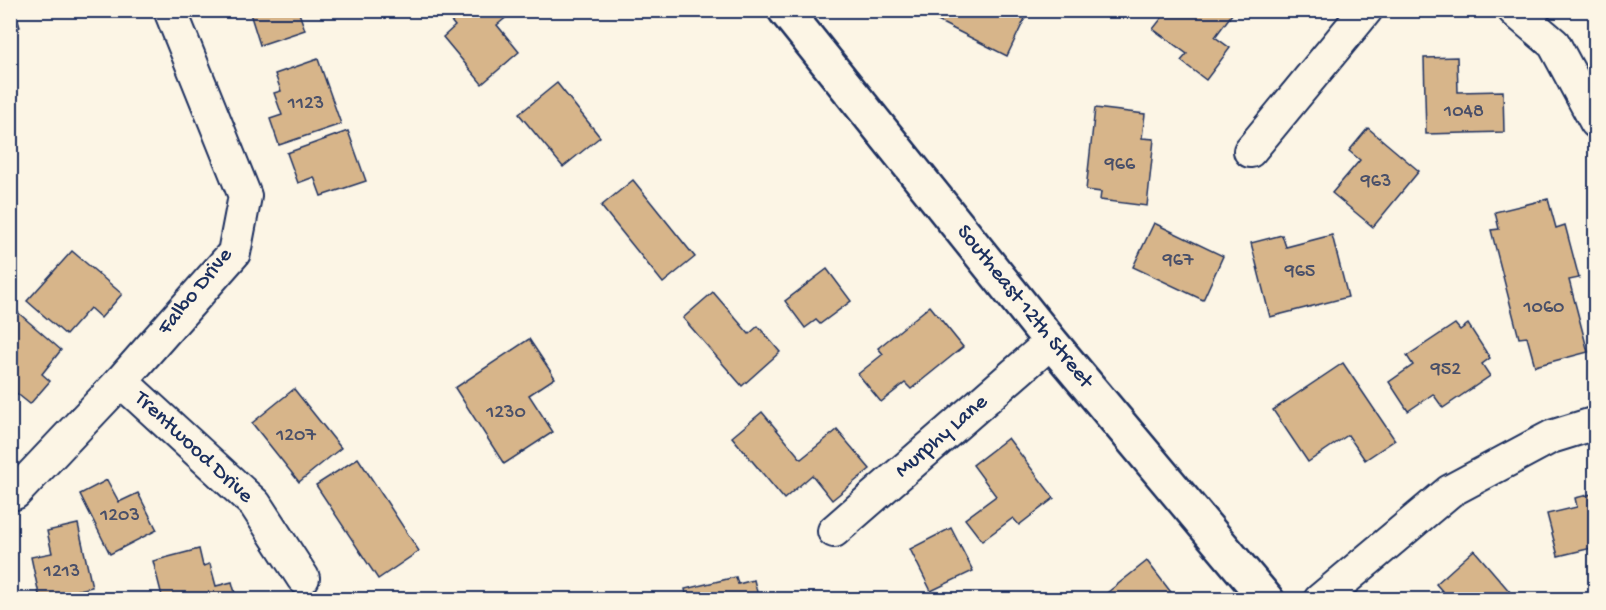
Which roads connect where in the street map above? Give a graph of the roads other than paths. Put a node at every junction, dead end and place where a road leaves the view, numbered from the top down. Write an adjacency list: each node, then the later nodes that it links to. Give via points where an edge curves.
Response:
1 (170, 10): 8 (street, Falbo Drive, via 245,196 234,253)
2 (785, 10): 7 (main road, Southeast 12th Street)
3 (1366, 10): 6 (street)
4 (1514, 10): 5 (street, via 1554,44)
5 (1596, 122)
6 (1250, 151)
7 (1051, 342): 11 (street, Murphy Lane); 13 (main road, Southeast 12th Street)
8 (121, 381): 10 (street, Falbo Drive); 12 (street, Trentwood Drive, via 255,504)
9 (1596, 423): 14 (street, via 1551,437 1450,491)
10 (10, 494)
11 (834, 531)
12 (303, 578)
13 (1267, 600)
14 (1320, 600)

